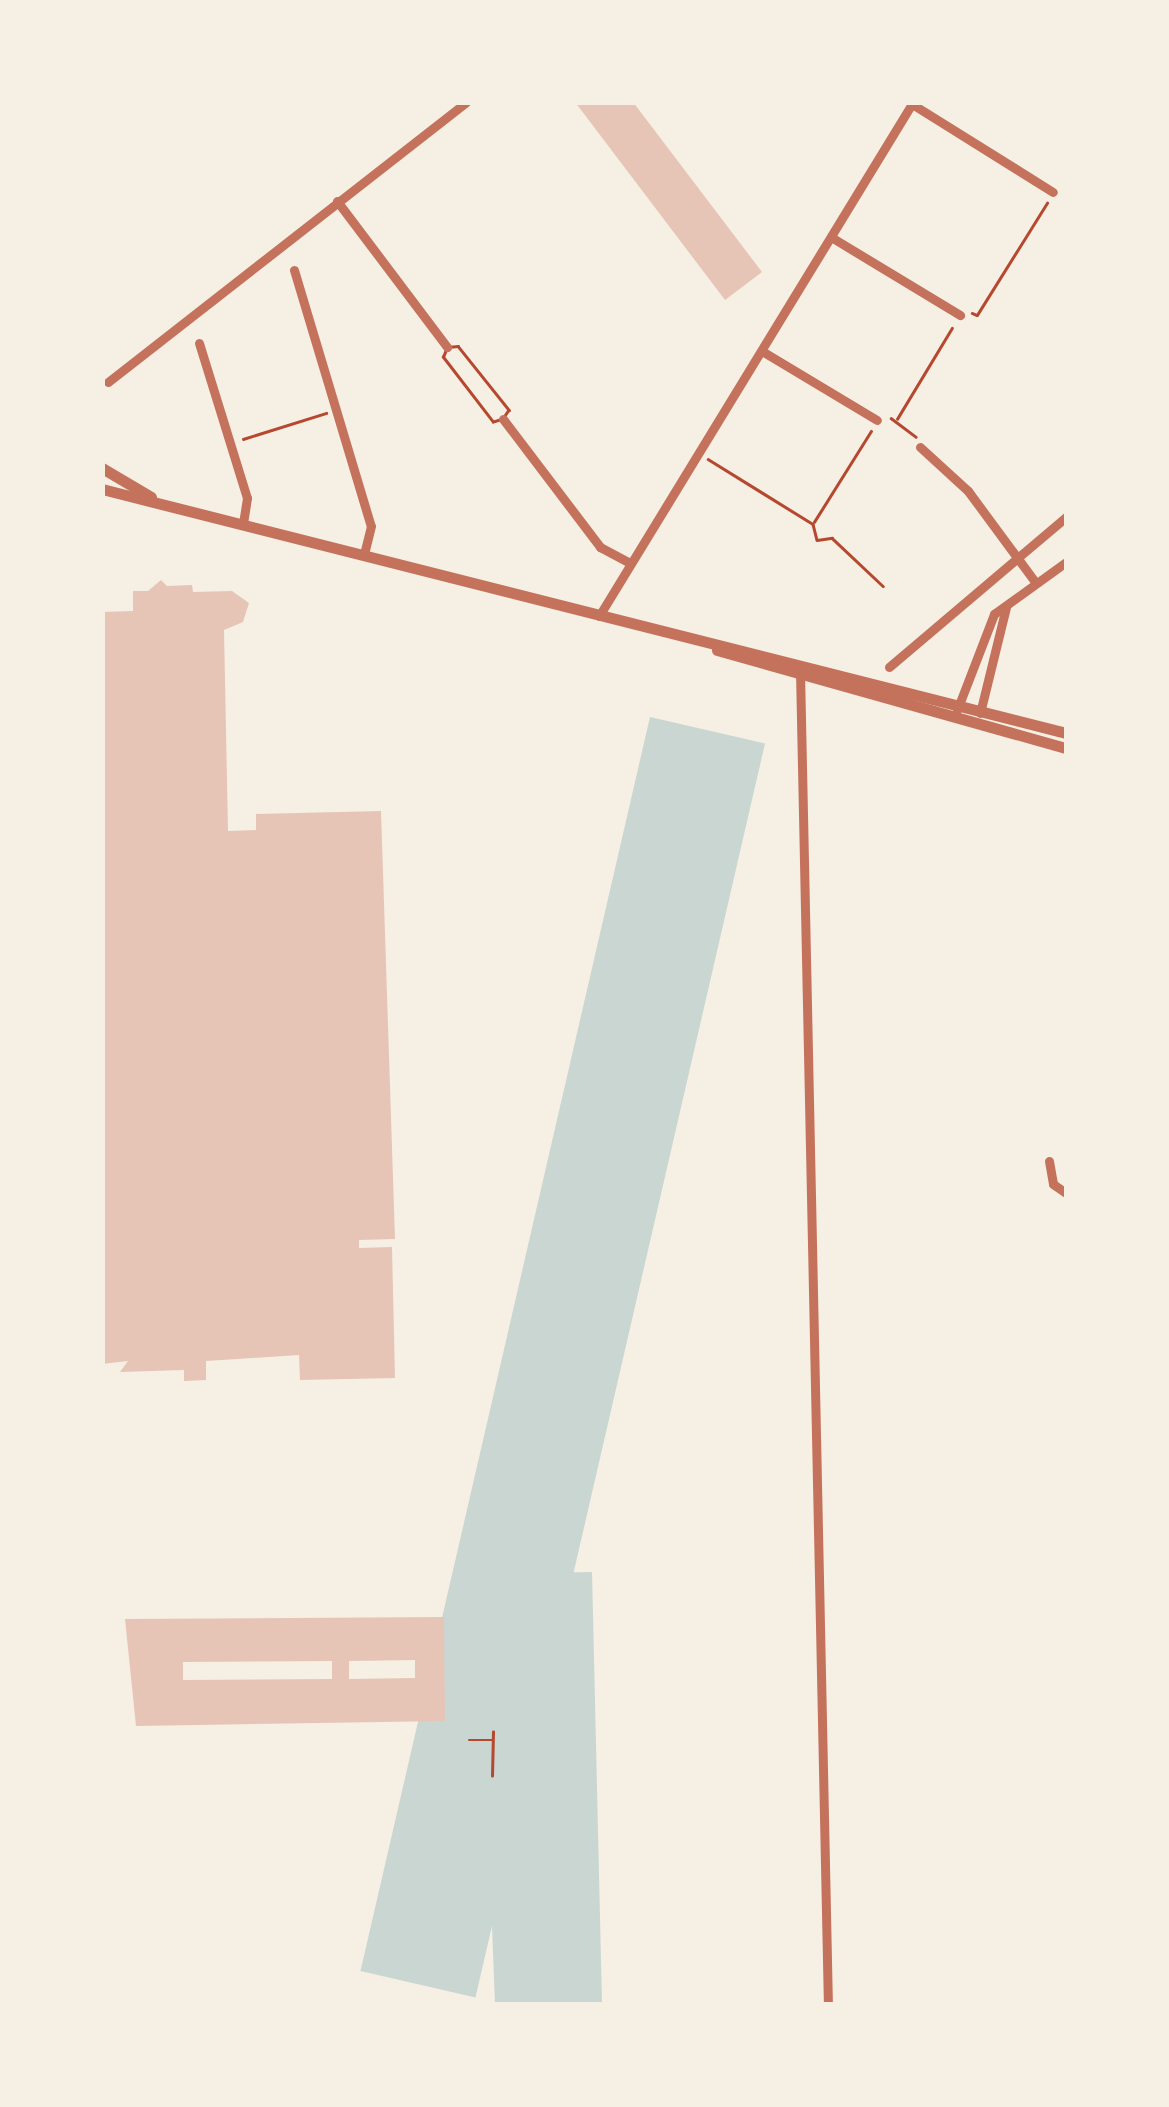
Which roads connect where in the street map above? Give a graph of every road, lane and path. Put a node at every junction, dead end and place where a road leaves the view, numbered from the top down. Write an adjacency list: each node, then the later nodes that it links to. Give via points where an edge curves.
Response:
1 (466, 102): 4 (street)
2 (913, 103): 3 (street); 5 (street)
3 (1054, 192): 7 (path, via 977,315)
4 (337, 201): 9 (street); 11 (street)
5 (831, 237): 7 (street); 10 (street)
6 (294, 270): 12 (street)
7 (960, 315): 14 (path)
8 (199, 342): 16 (street)
9 (447, 347): 13 (path, via 443,357 493,422); 13 (path, via 458,346 509,410)
10 (762, 350): 15 (street); 18 (street)
11 (108, 382)
12 (332, 411): 16 (path); 26 (street, via 371,526)
13 (503, 419): 28 (street, via 600,547)
14 (897, 419): 15 (path); 17 (path)
15 (876, 420): 24 (path)
16 (230, 443): 23 (street, via 247,498)
17 (920, 448): 25 (street, via 968,491)
18 (698, 454): 24 (path); 28 (street)
19 (102, 468): 21 (street)
20 (102, 489): 21 (street)
21 (164, 504): 23 (street)
22 (1066, 517): 25 (street)
23 (243, 524): 26 (street)
24 (813, 524): 30 (path, via 816,540 832,538)
25 (1016, 554): 29 (street); 35 (street)
26 (364, 555): 32 (street)
27 (1066, 562): 29 (street)
28 (630, 563): 32 (street)
29 (1035, 582): 31 (street)
30 (883, 586)
31 (1007, 604): 37 (street, via 982,634); 38 (street)
32 (599, 616): 33 (street)
33 (704, 644): 34 (street); 36 (street)
34 (800, 663): 36 (street); 37 (street)
35 (888, 666)
36 (800, 677): 39 (street); 49 (street)
37 (959, 704): 38 (street); 39 (street)
38 (980, 710): 40 (street); 41 (street)
39 (954, 718): 40 (street)
40 (978, 724): 42 (street)
41 (1066, 734)
42 (1066, 748)
43 (1049, 1161): 44 (street, via 1053,1184)
44 (1066, 1193)
45 (493, 1732): 47 (path)
46 (469, 1740): 47 (path)
47 (493, 1740): 48 (path)
48 (492, 1776)
49 (828, 2004)

